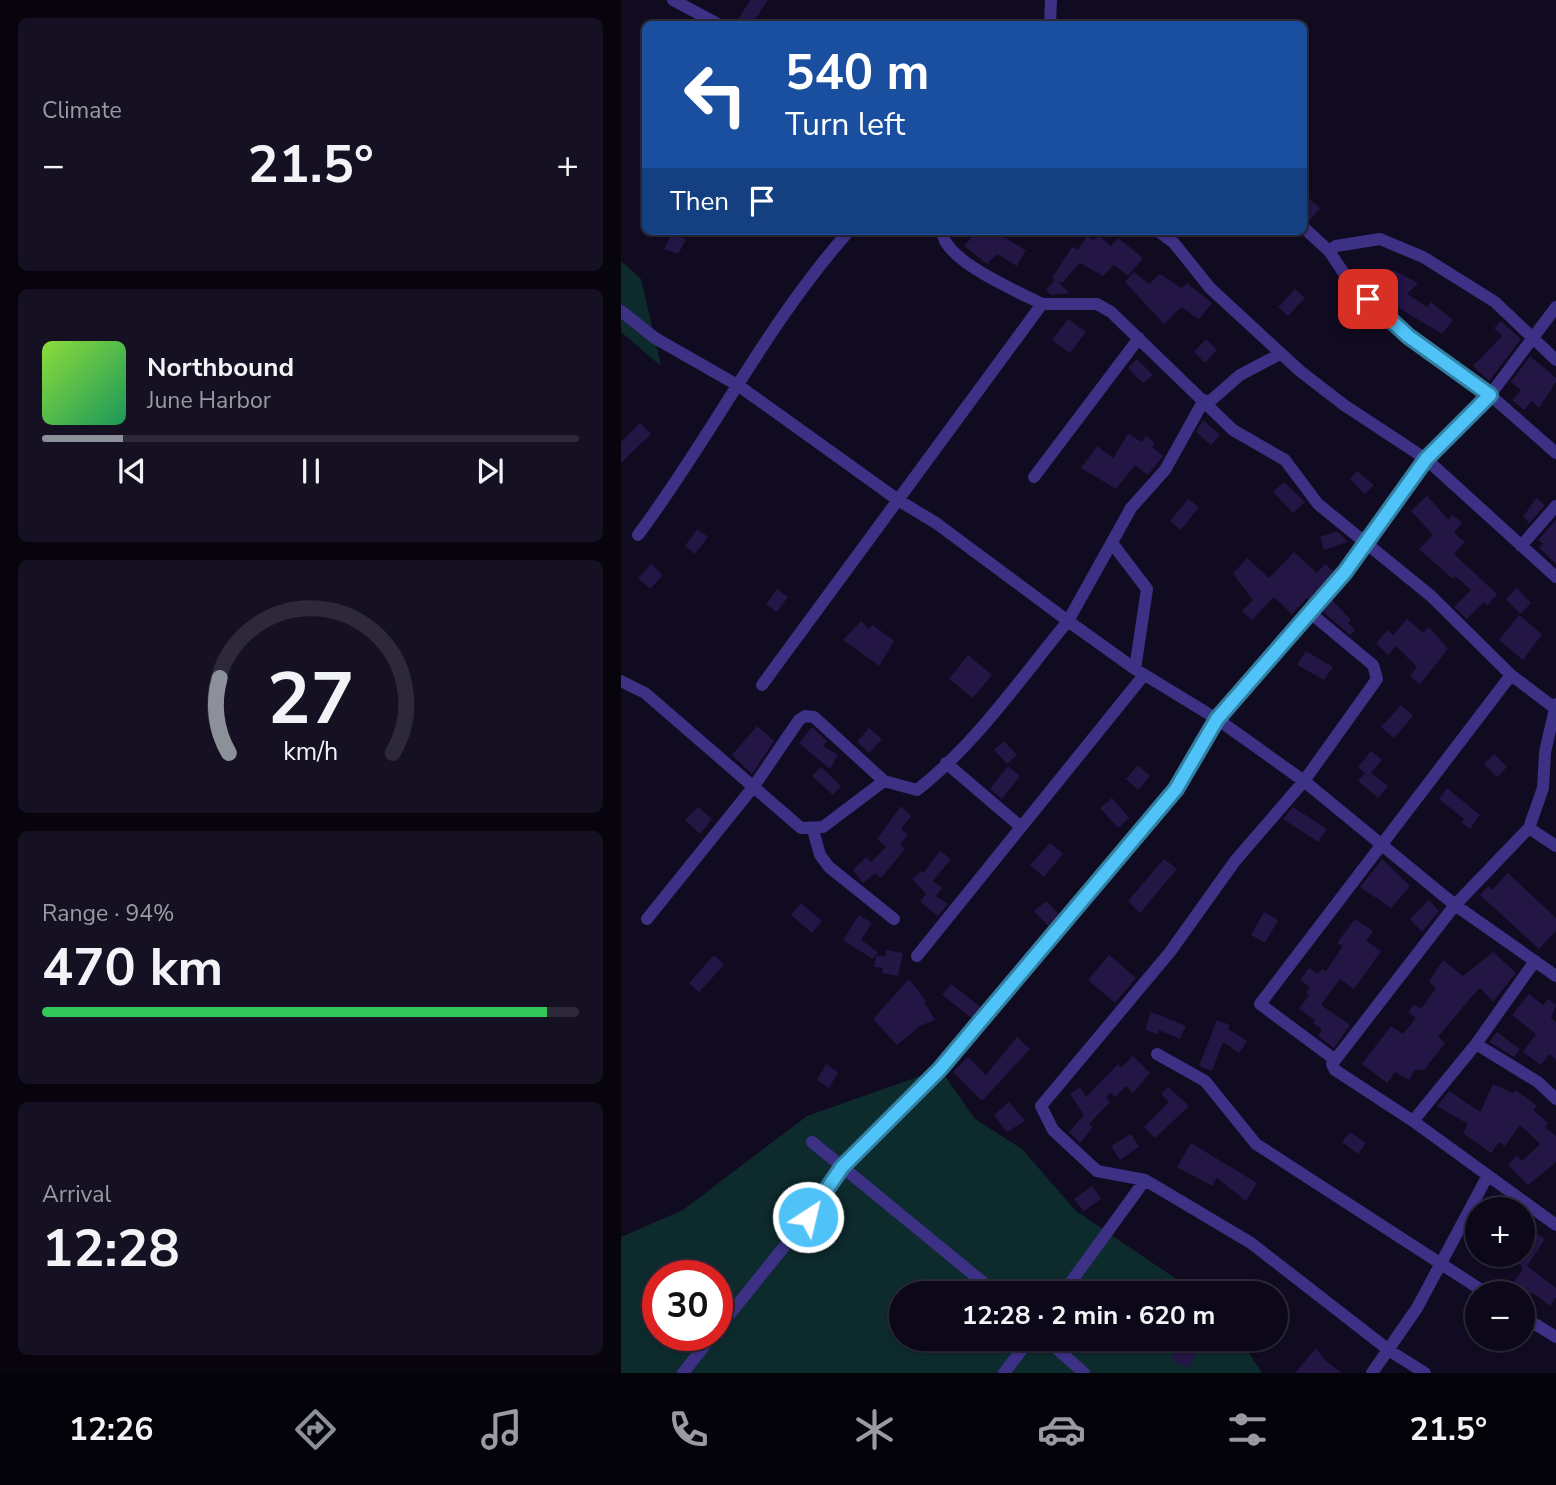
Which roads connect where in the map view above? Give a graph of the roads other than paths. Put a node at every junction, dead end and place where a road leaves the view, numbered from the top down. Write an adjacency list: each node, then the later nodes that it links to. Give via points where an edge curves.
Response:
1 (672, 0): 3 (street)
2 (1050, 0): 4 (street)
3 (712, 21)
4 (1050, 21)
5 (1307, 231): 9 (street)
6 (845, 235): 17 (street, via 808,277)
7 (942, 235): 10 (street, via 959,259)
8 (1163, 235): 15 (street, via 1210,288)
9 (1329, 251): 13 (street, via 1380,239 1423,257 1495,302); 18 (street, via 1349,281 1408,336)
10 (1042, 304): 14 (street, via 1097,304); 23 (street)
11 (1556, 307): 13 (street)
12 (621, 311): 17 (street, via 655,338)
13 (1533, 337): 16 (street); 18 (street)
14 (1139, 338): 19 (street); 22 (street)
15 (1280, 354): 19 (street, via 1240,375); 21 (street, via 1344,405)
16 (1556, 360)
17 (739, 386): 23 (street); 25 (street)
18 (1490, 395): 20 (street); 21 (street)
19 (1206, 401): 26 (street, via 1233,430 1285,460 1318,504); 27 (street, via 1165,470 1131,508)
20 (1556, 453)
21 (1426, 459): 26 (street); 28 (street)
22 (1034, 477)
23 (898, 500): 31 (street); 35 (street)
24 (1556, 506): 28 (street)
25 (638, 535)
26 (1366, 541): 30 (street, via 1345,572); 33 (street, via 1431,596)
27 (1112, 543): 31 (street); 32 (street, via 1147,589)
28 (1521, 546): 29 (street)
29 (1556, 577)
30 (1308, 611): 37 (street); 40 (street, via 1373,665 1377,679)
31 (1068, 621): 32 (street); 38 (street)
32 (1140, 672): 37 (street); 42 (street)
33 (1511, 675): 36 (street); 45 (street)
34 (621, 681): 41 (street, via 645,693)
35 (762, 685)
36 (1555, 707): 43 (street, via 1543,788)
37 (1217, 719): 40 (street); 59 (street, via 1176,789 940,1069)
38 (946, 763): 39 (street, via 917,790); 42 (street)
39 (884, 781): 41 (street, via 814,717 805,716); 44 (street)
40 (1304, 781): 45 (street); 61 (street, via 1041,1106 1053,1130 1097,1171)
41 (754, 786): 44 (street, via 801,828); 48 (street)
42 (1021, 827): 50 (street)
43 (1529, 828): 46 (street); 47 (street)
44 (813, 830): 49 (street, via 829,867)
45 (1381, 843): 47 (street); 55 (street, via 1260,1004)
46 (1556, 846)
47 (1456, 905): 51 (street); 55 (street)
48 (647, 919)
49 (893, 919)
50 (917, 956)
51 (1535, 961): 52 (street); 53 (street)
52 (1556, 976)
53 (1476, 1044): 56 (street); 57 (street)
54 (1157, 1055): 63 (street, via 1205,1081 1256,1144)
55 (1334, 1059): 57 (street, via 1335,1070)
56 (1556, 1099)
57 (1413, 1121): 60 (street)
58 (812, 1142): 59 (street)
59 (842, 1167): 64 (street); 67 (street)
60 (1487, 1177): 62 (street); 63 (street)
61 (1145, 1181): 65 (street); 73 (street, via 1251,1243)
62 (1556, 1225)
63 (1439, 1264): 66 (street); 73 (street)
64 (981, 1281)
65 (1072, 1281)
66 (1467, 1281)
67 (733, 1310)
68 (1535, 1324): 69 (street)
69 (1556, 1337)
70 (700, 1351): 74 (street)
71 (1021, 1351): 75 (street)
72 (1060, 1351): 76 (street)
73 (1390, 1351): 77 (street); 78 (street)
74 (683, 1373)
75 (1004, 1373)
76 (1085, 1373)
77 (1372, 1373)
78 (1425, 1373)

